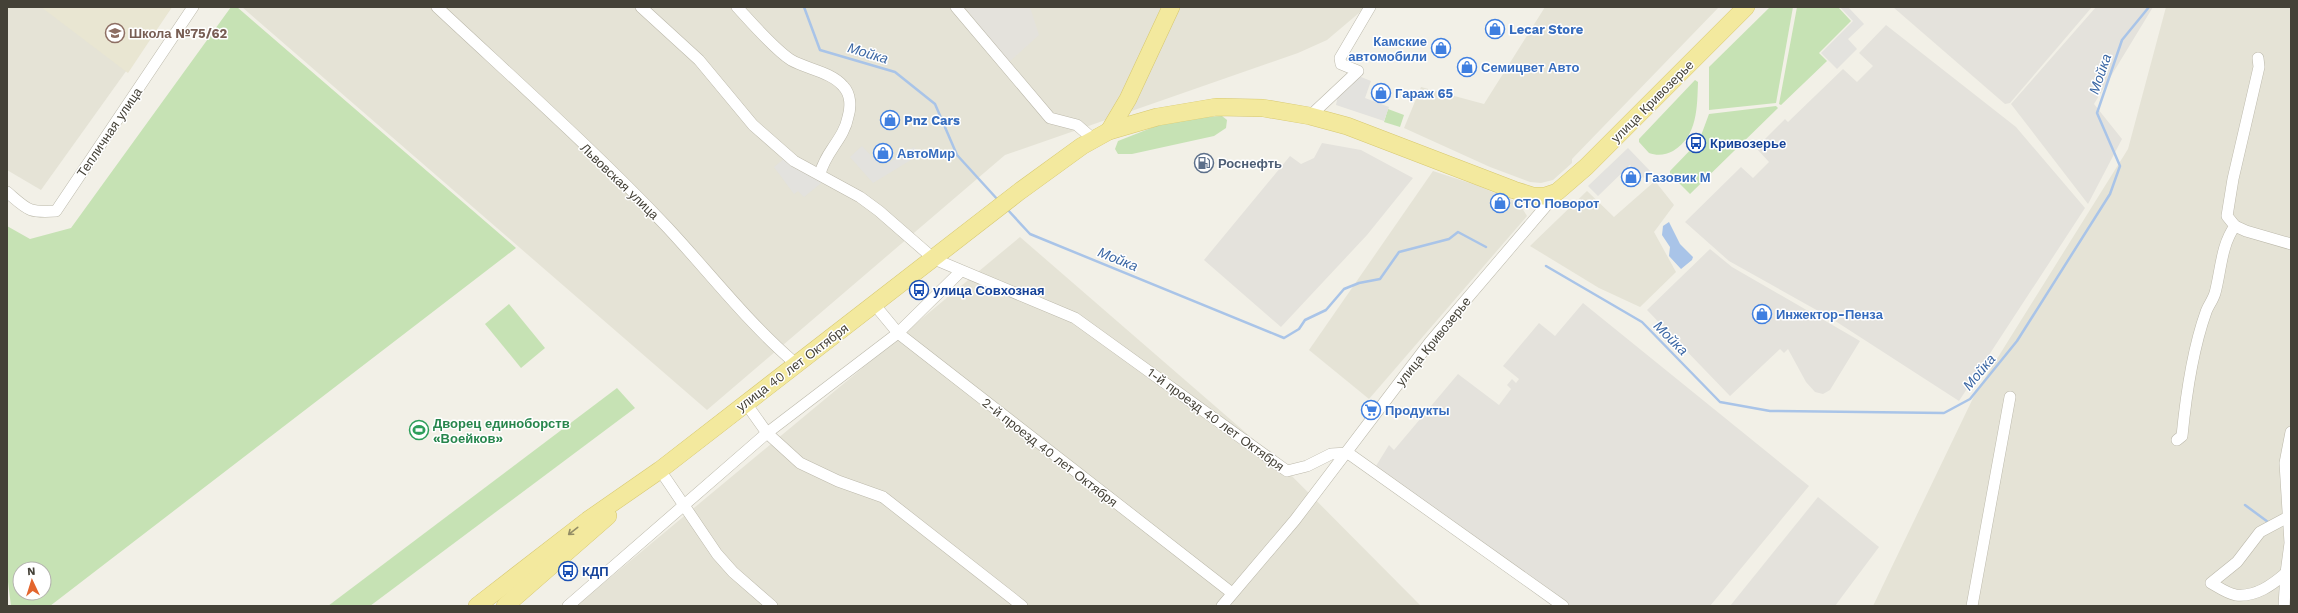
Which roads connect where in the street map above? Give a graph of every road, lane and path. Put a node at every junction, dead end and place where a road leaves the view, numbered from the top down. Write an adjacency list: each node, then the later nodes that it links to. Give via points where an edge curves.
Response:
1 (193, 7): 14 (street, Тепличная улица, via 56,211 29,211)
2 (437, 7): 22 (street, Львовская улица, via 557,119 660,221 770,340)
3 (640, 7): 13 (street, via 699,60 757,129 794,161)
4 (737, 7): 13 (street, via 787,57 835,80 845,89 850,103 848,118 842,133 826,155)
5 (956, 7): 12 (street, via 1050,118 1077,125)
6 (1172, 7): 11 (main road, via 1128,99)
7 (1370, 7): 10 (street, via 1340,58 1341,64 1358,71)
8 (1746, 7): 15 (main road, улица Кривозерье, via 1586,167)
9 (2258, 58): 16 (street, via 2260,67 2233,179 2227,216)
10 (1310, 116): 11 (main road, улица Кривозерье, via 1264,108 1216,107 1157,116); 15 (main road, улица Кривозерье, via 1347,126 1533,196)
11 (1109, 131): 12 (main road, улица 40 лет Октября)
12 (1093, 139): 18 (main road, улица 40 лет Октября)
13 (820, 174): 18 (street, via 879,211)
14 (7, 192)
15 (1557, 192): 28 (street, улица Кривозерье, via 1430,342)
16 (2235, 226): 17 (street); 27 (street, via 2229,235 2214,294 2200,333 2185,403 2182,436)
17 (2291, 244)
18 (934, 259): 19 (street); 20 (main road, улица 40 лет Октября)
19 (960, 272): 21 (street); 28 (street, 1-й проезд 40 лет Октября, via 1075,318 1287,471 1307,466 1331,454)
20 (874, 304): 21 (street, 2-й проезд 40 лет Октября); 22 (main road, улица 40 лет Октября)
21 (898, 333): 26 (street); 34 (street, 2-й проезд 40 лет Октября)
22 (796, 363): 24 (main road, улица 40 лет Октября)
23 (2010, 397): 42 (street)
24 (745, 402): 26 (street); 29 (main road, улица 40 лет Октября)
25 (2291, 432): 32 (street, via 2285,463)
26 (767, 433): 31 (street); 39 (street, via 800,463 838,481 883,497)
27 (2177, 440)
28 (1348, 453): 34 (street, улица Кривозерье); 41 (street)
29 (660, 470): 30 (main road, улица 40 лет Октября); 31 (street)
30 (640, 485): 35 (main road, улица 40 лет Октября, one-way to 35, via 588,520); 36 (main road, via 595,529)
31 (684, 506): 37 (street); 38 (street, via 717,554 733,572)
32 (2288, 517): 33 (street, via 2290,543); 33 (street, via 2260,532 2238,562 2210,583 2235,595 2253,593 2270,587)
33 (2286, 573): 43 (street)
34 (1232, 593): 40 (street, улица Кривозерье)
35 (477, 606)
36 (505, 606)
37 (568, 606)
38 (772, 606)
39 (1022, 606)
40 (1222, 606)
41 (1563, 606)
42 (1972, 606)
43 (2284, 606)

